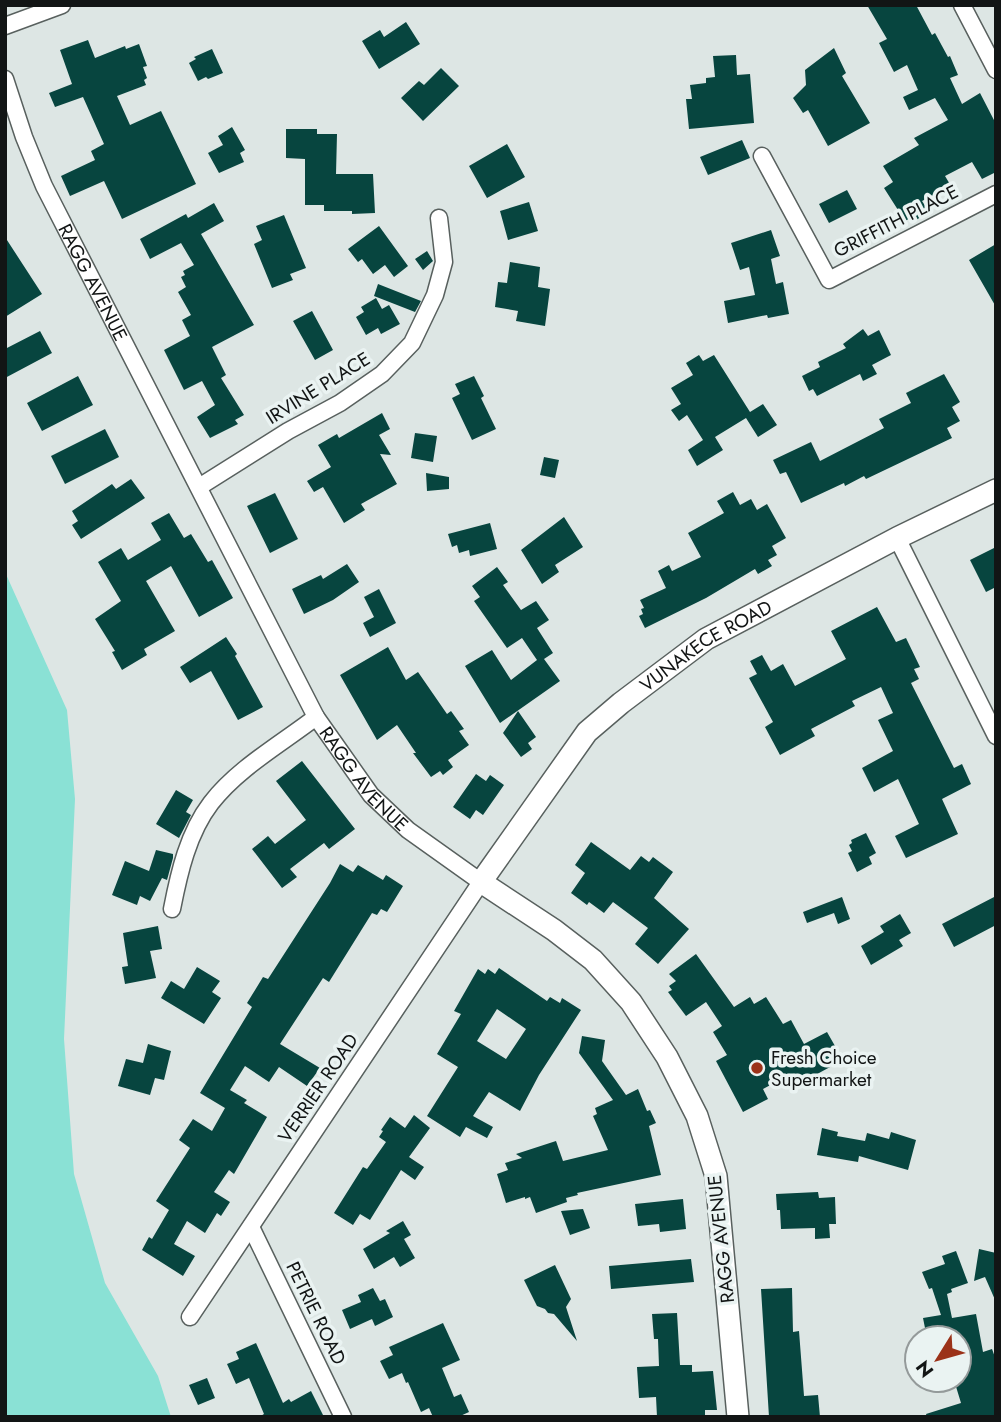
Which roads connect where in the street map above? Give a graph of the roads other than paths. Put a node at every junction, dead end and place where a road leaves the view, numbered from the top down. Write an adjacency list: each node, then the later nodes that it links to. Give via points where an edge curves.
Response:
1 (62, 5): 3 (street)
2 (962, 5): 4 (street)
3 (5, 26)
4 (996, 70)
5 (5, 79): 9 (street, RAGG AVENUE, via 44,186)
6 (762, 156): 7 (street, GRIFFITH PLACE, via 829,280)
7 (996, 194)
8 (439, 218): 9 (street, IRVINE PLACE, via 444,262 435,295 412,343 382,374 350,396)
9 (199, 486): 12 (street, RAGG AVENUE)
10 (996, 490): 11 (main road, VUNAKECE ROAD)
11 (897, 538): 13 (street); 14 (main road, VUNAKECE ROAD, via 706,639 621,703 587,732)
12 (316, 718): 14 (street, RAGG AVENUE, via 371,796 408,830); 15 (street, via 231,781 210,804 180,869)
13 (996, 736)
14 (481, 882): 16 (street, VERRIER ROAD); 19 (main road, RAGG AVENUE, via 593,960 631,1002 667,1057 697,1116 716,1175)
15 (172, 909)
16 (251, 1227): 17 (street, VERRIER ROAD); 18 (street, PETRIE ROAD)
17 (190, 1317)
18 (343, 1417)
19 (738, 1417)

